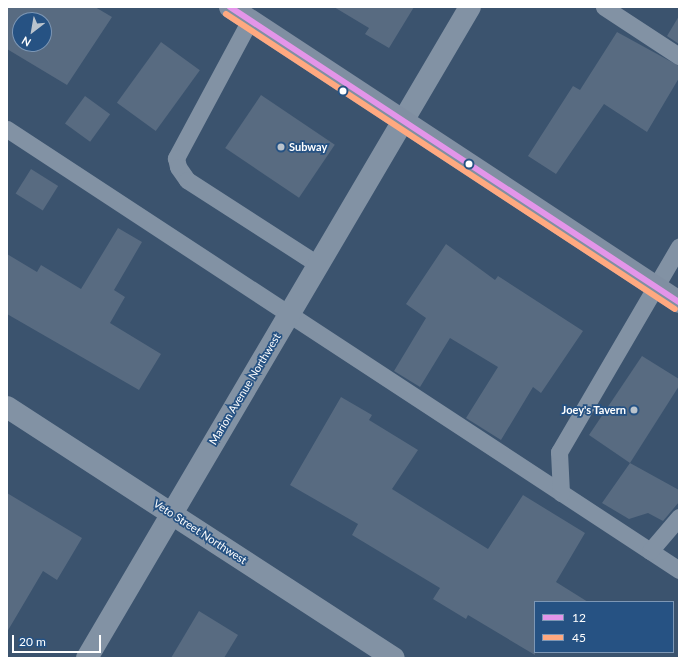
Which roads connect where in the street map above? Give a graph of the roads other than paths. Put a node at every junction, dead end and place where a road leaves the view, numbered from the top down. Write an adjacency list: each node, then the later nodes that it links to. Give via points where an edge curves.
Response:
1 (230, 7): 4 (main road)
2 (470, 7): 6 (street, Marion Avenue Northwest)
3 (604, 7): 5 (lane)
4 (250, 20): 6 (main road); 9 (lane, via 176,158 178,167 187,180)
5 (679, 56)
6 (404, 121): 9 (street, Marion Avenue Northwest); 10 (main road)
7 (7, 128): 12 (lane)
8 (679, 247): 10 (lane)
9 (319, 265): 12 (street, Marion Avenue Northwest)
10 (655, 287): 11 (main road); 14 (lane, via 560,452)
11 (679, 302)
12 (289, 316): 14 (lane); 15 (street, Marion Avenue Northwest)
13 (7, 407): 15 (street, Veto Street Northwest)
14 (562, 493): 17 (lane)
15 (171, 513): 19 (street, Marion Avenue Northwest); 20 (street, Veto Street Northwest)
16 (679, 517): 17 (lane)
17 (650, 551): 18 (lane)
18 (679, 570)
19 (87, 658)
20 (394, 658)

